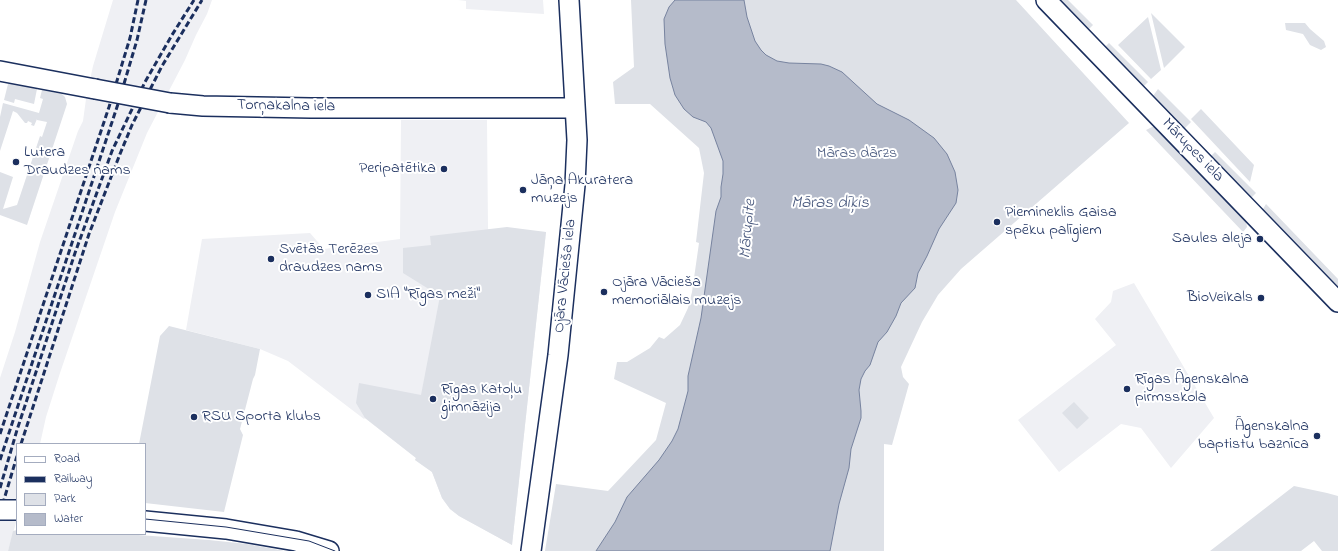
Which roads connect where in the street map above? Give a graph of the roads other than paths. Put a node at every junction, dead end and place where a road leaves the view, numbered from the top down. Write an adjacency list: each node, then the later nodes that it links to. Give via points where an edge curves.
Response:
1 (569, 0): 4 (street, Ojāra Vācieša iela)
2 (1046, 0): 5 (street, Mārupes iela)
3 (0, 71): 4 (street, Torņakalna iela, bridge, via 77,87 203,106)
4 (574, 108): 10 (street, Ojāra Vācieša iela, via 577,140 575,185 558,355)
5 (1338, 302)
6 (0, 510): 7 (street, bridge)
7 (16, 510)
8 (146, 521): 9 (street, via 241,532 296,541)
9 (329, 551)
10 (531, 551)

